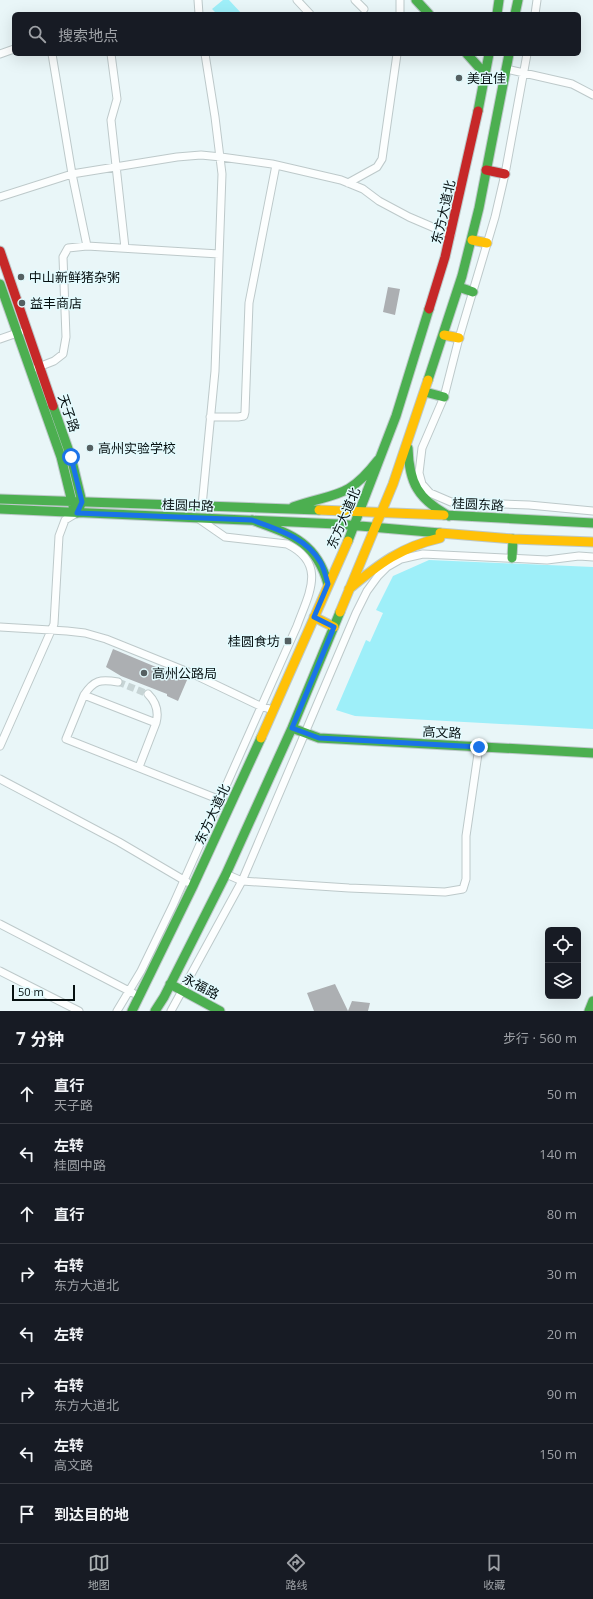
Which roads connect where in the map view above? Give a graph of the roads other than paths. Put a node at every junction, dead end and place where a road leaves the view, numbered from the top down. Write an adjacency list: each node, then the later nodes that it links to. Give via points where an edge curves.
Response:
1 (198, 0): 10 (street)
2 (297, 0): 11 (street)
3 (355, 0): 9 (street)
4 (400, 0): 12 (street)
5 (416, 0): 13 (main road)
6 (500, 0): 14 (main road)
7 (518, 0): 15 (main road)
8 (537, 0): 16 (street)
9 (364, 9)
10 (199, 12)
11 (308, 12)
12 (400, 12)
13 (427, 12)
14 (497, 12)
15 (515, 12)
16 (535, 12)
17 (12, 50): 18 (street)
18 (0, 54)
19 (52, 56): 35 (street)
20 (111, 56): 33 (street, via 117,99 111,120)
21 (205, 56): 31 (street)
22 (397, 56): 37 (street, via 382,159 378,166)
23 (469, 56): 29 (main road)
24 (489, 56): 29 (main road, 东方大道北)
25 (509, 56): 27 (main road, 东方大道北)
26 (528, 56): 28 (street)
27 (506, 69): 28 (street); 34 (main road, 东方大道北)
28 (524, 73): 30 (street, via 572,84); 36 (street)
29 (485, 74): 39 (main road, 东方大道北)
30 (593, 95)
31 (221, 157): 32 (street); 33 (street, via 177,157); 45 (street)
32 (276, 165): 37 (street); 59 (street, via 249,303 244,416)
33 (116, 167): 35 (street); 43 (street)
34 (486, 170): 36 (main road); 40 (main road, 东方大道北)
35 (72, 174): 38 (street); 42 (street)
36 (505, 174): 41 (street)
37 (348, 182): 39 (street, via 409,217)
38 (0, 196)
39 (450, 235): 46 (main road, 东方大道北)
40 (472, 240): 41 (main road); 46 (main road, 东方大道北)
41 (487, 243): 49 (street)
42 (88, 246): 43 (street); 55 (street, via 68,248 65,251 62,276 66,337 63,354 54,361)
43 (124, 248): 45 (street)
44 (0, 252): 50 (main road, 天子路)
45 (219, 254): 59 (street, via 215,371)
46 (452, 273): 48 (main road, 东方大道北); 61 (main road, 东方大道北)
47 (0, 284): 51 (main road, 天子路)
48 (459, 287): 49 (main road); 52 (main road, 东方大道北)
49 (473, 292): 53 (street)
50 (27, 329): 51 (street); 55 (main road, 天子路)
51 (17, 333): 54 (street); 56 (main road, 天子路)
52 (444, 335): 53 (main road); 57 (main road, 东方大道北)
53 (459, 338): 58 (street)
54 (0, 339)
55 (40, 366): 56 (street); 64 (main road, 天子路, via 71,457)
56 (30, 370): 63 (main road, 天子路, via 61,457)
57 (425, 392): 58 (main road); 60 (main road, 东方大道北)
58 (444, 397): 70 (street, via 422,448 418,473 422,484 430,493 451,502 529,505)
59 (210, 417): 65 (street)
60 (408, 442): 69 (main road, 东方大道北); 72 (main road, via 408,458 414,486 421,497)
61 (381, 456): 67 (main road, via 356,486 342,494); 68 (main road, 东方大道北)
62 (0, 499): 63 (main road, 桂圆中路)
63 (72, 501): 64 (main road, 桂圆中路); 71 (main road, 天子路)
64 (82, 502): 65 (main road, 桂圆中路); 71 (main road)
65 (202, 506): 67 (main road, 桂圆中路)
66 (0, 509): 71 (main road, 桂圆中路)
67 (286, 509): 68 (main road, 桂圆中路)
68 (361, 510): 69 (main road, 桂圆东路); 76 (main road, 东方大道北)
69 (381, 512): 72 (main road, 桂圆东路); 77 (main road, 东方大道北)
70 (593, 512)
71 (77, 513): 73 (main road, 桂圆中路); 88 (street, via 65,520 59,536 55,619)
72 (449, 516): 75 (main road, 桂圆东路)
73 (199, 519): 74 (main road, 桂圆中路); 92 (street, via 225,537 287,544 298,552 311,569 313,579 309,594)
74 (252, 520): 76 (main road, 桂圆中路); 83 (main road, via 298,539 310,549 321,563)
75 (593, 523)
76 (355, 526): 77 (main road, 桂圆中路); 83 (main road, 东方大道北)
77 (375, 528): 78 (main road); 84 (main road, 东方大道北)
78 (455, 535): 79 (main road); 84 (main road, via 414,543 396,552)
79 (513, 539): 80 (main road); 82 (main road)
80 (593, 542)
81 (593, 557): 82 (street, via 547,560)
82 (512, 558): 96 (street, via 423,554 401,559 387,567 368,591 356,614)
83 (328, 584): 85 (main road, 东方大道北)
84 (350, 590): 87 (main road, 东方大道北)
85 (314, 617): 87 (main road); 93 (main road, 东方大道北)
86 (0, 627): 88 (street)
87 (334, 627): 95 (main road, 东方大道北)
88 (51, 630): 92 (street, via 85,633 106,639 193,674); 97 (street)
89 (118, 682): 91 (street, via 102,680 89,687)
90 (148, 694): 94 (street, via 156,707)
91 (84, 695): 94 (street); 100 (street, via 66,739)
92 (260, 706): 93 (street); 102 (street)
93 (273, 710): 103 (main road, 东方大道北)
94 (156, 723): 100 (street)
95 (292, 728): 96 (main road, 高文路); 104 (main road, 东方大道北)
96 (304, 734): 98 (main road, 高文路, via 319,738); 106 (street)
97 (0, 746)
98 (479, 747): 99 (main road, 高文路); 106 (street, via 466,836 466,879 463,889 423,892)
99 (593, 753)
100 (139, 767): 102 (street)
101 (0, 779): 105 (street, via 119,842)
102 (220, 800): 103 (street); 105 (street)
103 (231, 804): 107 (main road, 东方大道北)
104 (226, 874): 106 (street); 110 (main road, 东方大道北)
105 (184, 880): 107 (street); 111 (street)
106 (242, 881): 112 (street)
107 (194, 886): 113 (main road, 东方大道北)
108 (0, 924): 111 (street)
109 (0, 971): 115 (street)
110 (170, 984): 112 (main road, 永福路); 118 (main road, 东方大道北)
111 (130, 991): 113 (street); 116 (street)
112 (183, 991): 119 (street); 120 (main road, 永福路)
113 (140, 996): 117 (main road, 东方大道北)
114 (593, 1001): 121 (main road)
115 (79, 1011)
116 (117, 1011)
117 (132, 1011)
118 (155, 1011)
119 (171, 1011)
120 (220, 1011)
121 (589, 1011)

